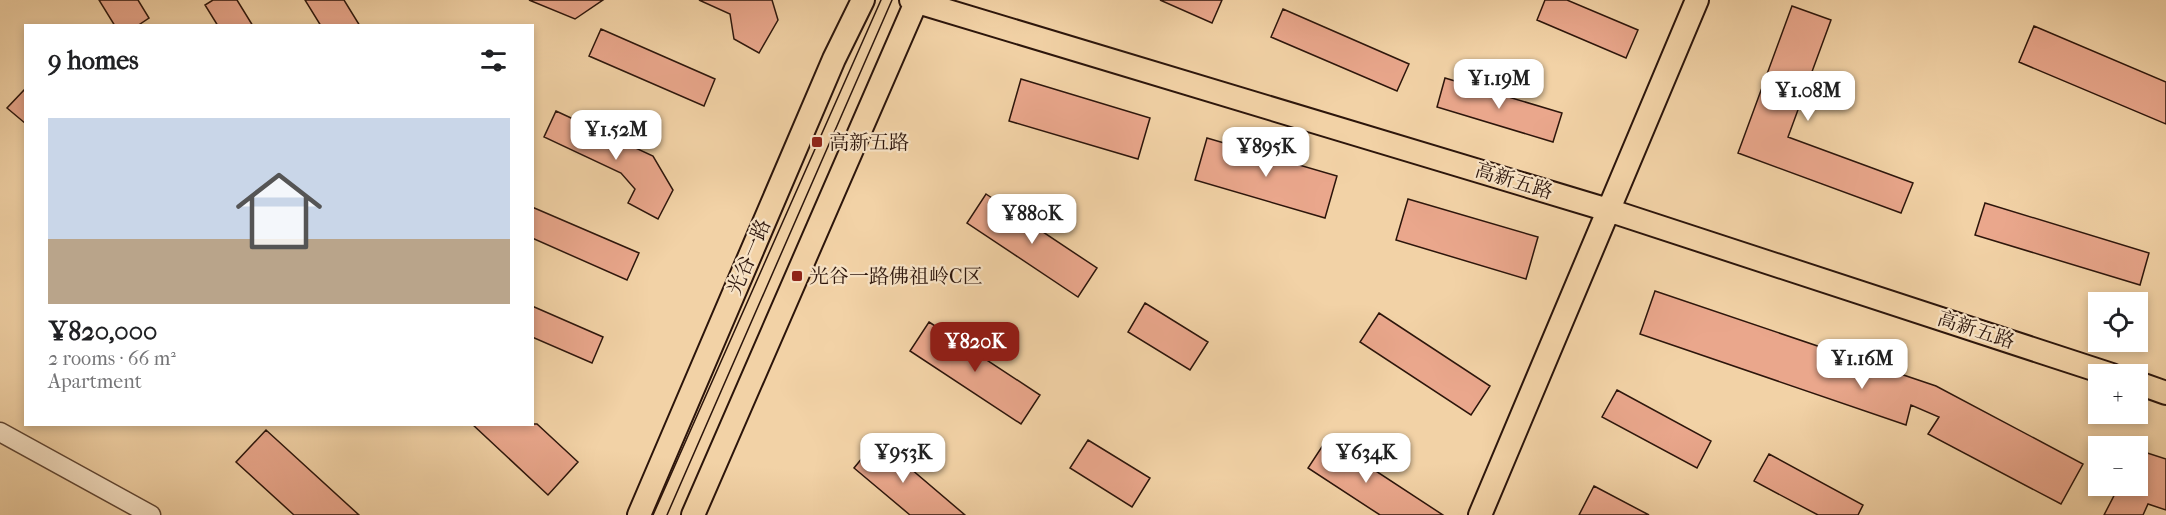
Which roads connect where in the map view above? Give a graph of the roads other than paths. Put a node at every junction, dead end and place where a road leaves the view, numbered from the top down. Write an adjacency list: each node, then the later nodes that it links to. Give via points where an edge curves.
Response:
1 (863, 0): 11 (main road, 光谷一路, via 834,59)
2 (1697, 0): 5 (main road)
3 (1710, 0): 5 (main road)
4 (914, 1): 5 (main road, 高新五路); 12 (main road)
5 (1614, 211): 6 (main road, 高新五路); 13 (main road); 14 (main road)
6 (2088, 367)
7 (2148, 387): 8 (main road)
8 (2166, 393)
9 (0, 432): 10 (street)
10 (151, 515)
11 (639, 515)
12 (693, 515)
13 (1480, 515)
14 (1493, 515)

